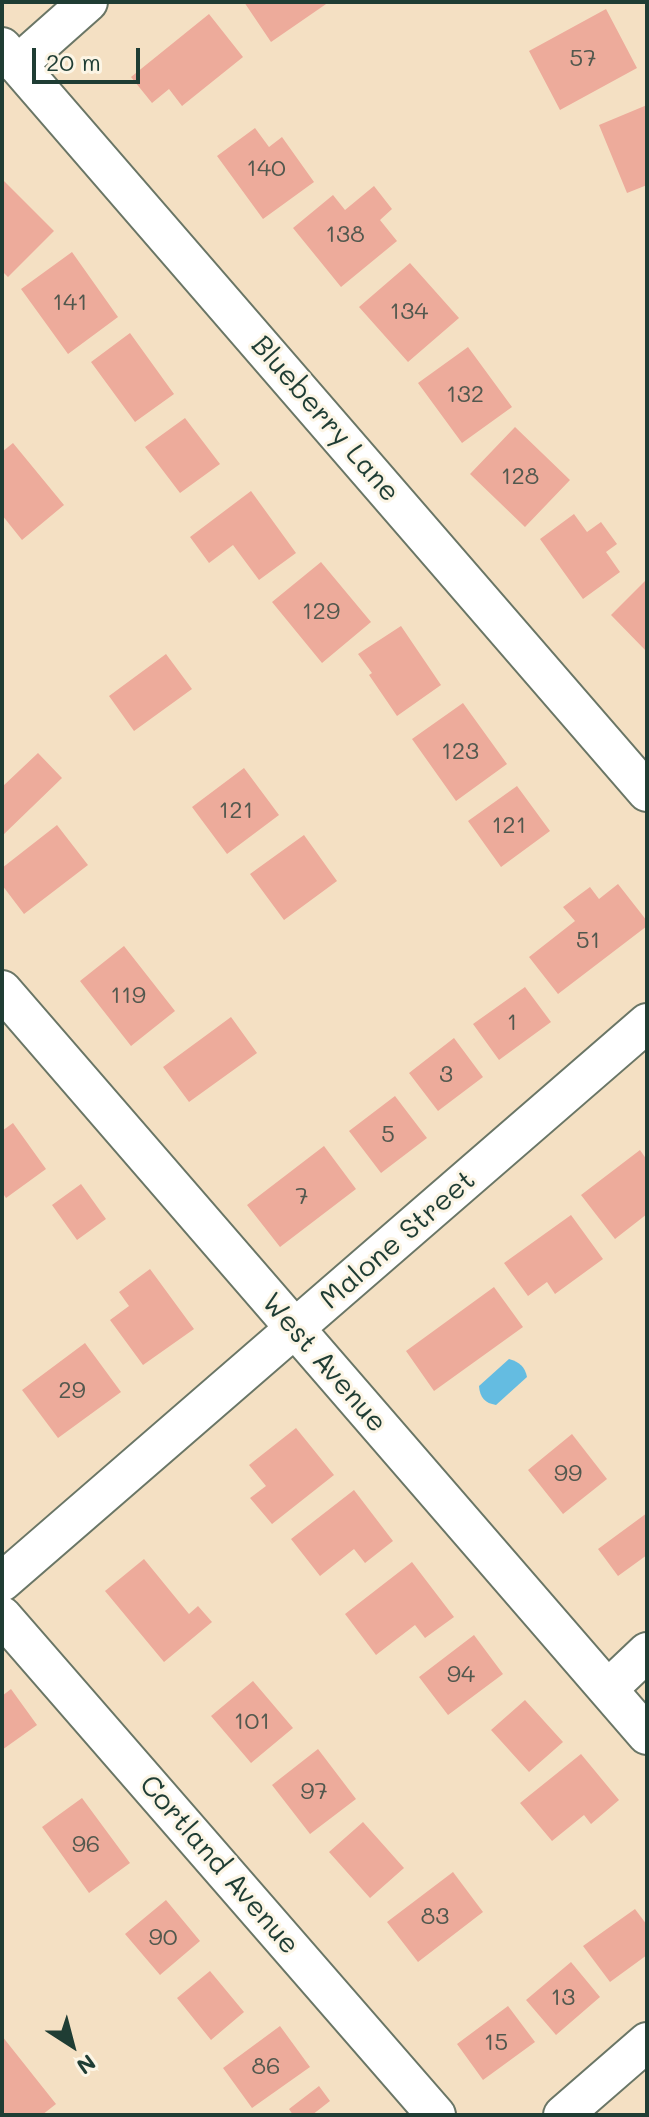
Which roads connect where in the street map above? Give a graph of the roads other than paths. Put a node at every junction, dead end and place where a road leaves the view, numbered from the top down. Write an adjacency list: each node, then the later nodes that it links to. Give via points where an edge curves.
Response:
1 (88, 2): 2 (street)
2 (10, 56): 3 (street, Blueberry Lane)
3 (647, 792)
4 (2, 990): 6 (street, West Avenue)
5 (647, 1023): 6 (street, Malone Street)
6 (296, 1329): 7 (street, Malone Street); 10 (street, West Avenue)
7 (2, 1582)
8 (2, 1616): 13 (street, Cortland Avenue)
9 (647, 1652): 10 (street)
10 (608, 1689): 11 (street, West Avenue)
11 (647, 1735)
12 (647, 2042): 14 (street)
13 (436, 2115)
14 (563, 2115)

